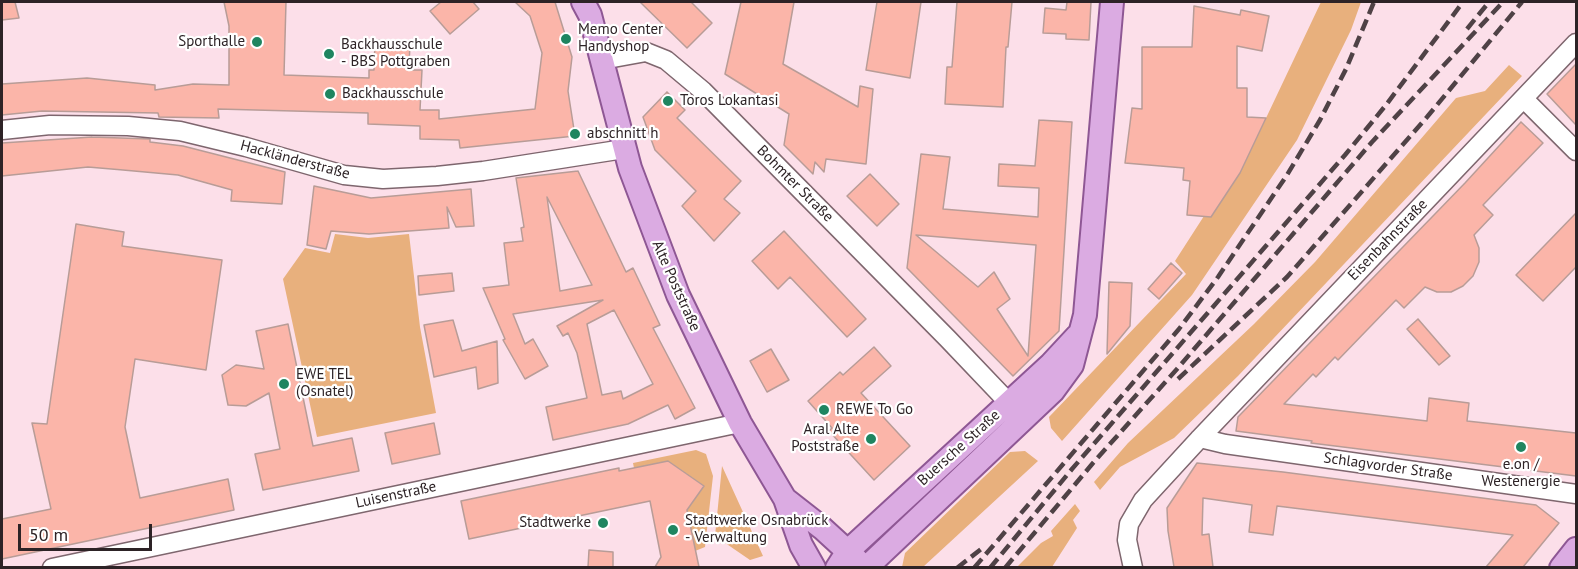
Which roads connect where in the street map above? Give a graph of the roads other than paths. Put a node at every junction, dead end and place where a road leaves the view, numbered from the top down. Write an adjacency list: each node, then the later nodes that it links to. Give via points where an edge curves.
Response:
1 (583, 2): 4 (main road)
2 (1112, 2): 9 (main road, Buersche Straße)
3 (1576, 43): 5 (street, Eisenbahnstraße)
4 (602, 60): 7 (main road, Alte Poststraße); 10 (street, Bohmter Straße, via 646,52 666,60 703,91)
5 (1524, 99): 8 (street); 12 (street, Eisenbahnstraße)
6 (2, 130): 7 (street, Hackländerstraße, via 50,125 180,131 344,175 383,179 483,171)
7 (624, 149): 11 (main road, Alte Poststraße, via 678,296)
8 (1576, 151)
9 (1082, 330): 10 (main road, Buersche Straße); 19 (main road, Buersche Straße, via 1072,365 1053,391)
10 (1009, 403): 16 (main road, Buersche Straße)
11 (740, 423): 14 (main road, Alte Poststraße); 17 (street, Luisenstraße)
12 (1200, 438): 13 (street, Schlagvorder Straße); 20 (street, Eisenbahnstraße, via 1143,500 1129,524 1127,540)
13 (1576, 494)
14 (785, 499): 16 (main road, Alte Poststraße); 18 (main road, Alte Poststraße, via 801,545)
15 (1576, 549): 21 (main road)
16 (842, 559): 19 (main road, Alte Poststraße)
17 (52, 567)
18 (814, 567)
19 (866, 567)
20 (1133, 567)
21 (1561, 567)

